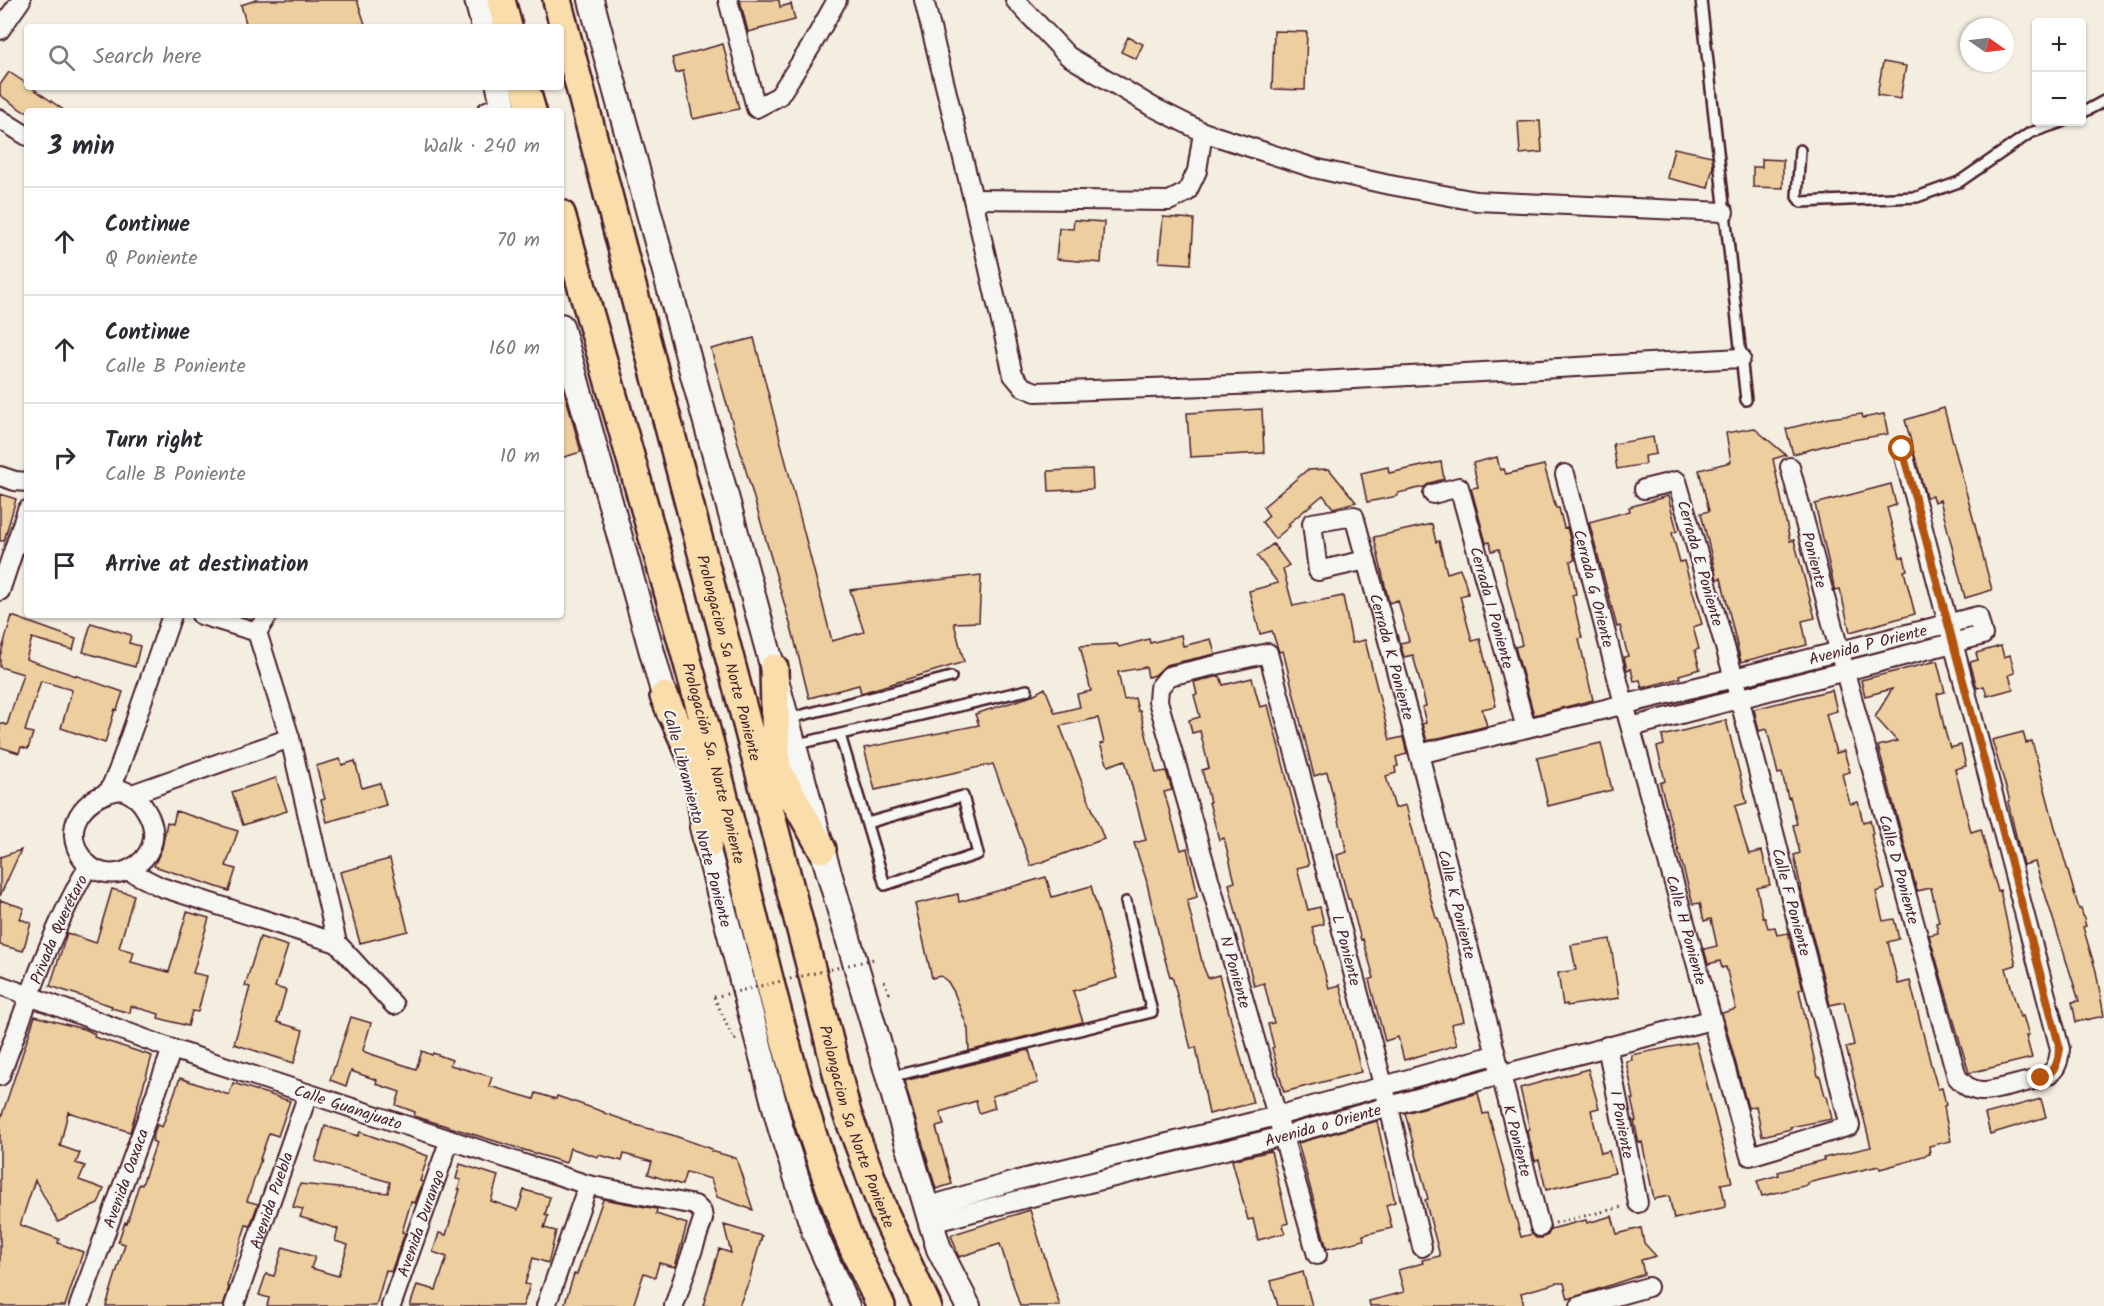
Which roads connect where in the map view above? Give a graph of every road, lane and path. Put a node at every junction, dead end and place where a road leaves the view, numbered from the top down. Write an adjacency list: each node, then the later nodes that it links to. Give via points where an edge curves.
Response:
1 (21, 0): 15 (street)
2 (477, 0): 11 (street)
3 (501, 0): 12 (main road)
4 (557, 0): 13 (main road, Prolongacion 5a Norte Poniente)
5 (591, 0): 49 (street)
6 (728, 0): 7 (street, via 756,108 778,96)
7 (837, 0)
8 (924, 0): 25 (street)
9 (1015, 0): 22 (street, via 1068,56)
10 (1701, 0): 26 (lane)
11 (483, 24)
12 (507, 24)
13 (563, 24)
14 (564, 27): 58 (main road, Prolongacion 5a Norte Poniente)
15 (0, 30)
16 (526, 90): 18 (main road)
17 (2104, 101): 19 (lane)
18 (531, 108)
19 (2086, 111)
20 (0, 119): 23 (street)
21 (2050, 126): 24 (lane, via 2030,133 1959,182 1917,197 1801,202 1797,197)
22 (1203, 132): 25 (street, via 1197,171 1187,192 1169,201); 26 (street, via 1314,168 1476,201)
23 (24, 134)
24 (1800, 150)
25 (973, 199): 29 (street, via 1013,375 1023,387 1036,392)
26 (1724, 212): 29 (lane)
27 (564, 225): 53 (main road, Prologación 5a. Norte Poniente)
28 (564, 337): 55 (street, Calle Libramiento Norte Poniente)
29 (1741, 358): 30 (lane)
30 (1746, 400)
31 (1902, 449): 44 (street)
32 (1790, 467): 48 (street, Poniente)
33 (1566, 474): 57 (street, Cerrada G Oriente)
34 (0, 476): 35 (street)
35 (24, 482)
36 (1644, 489): 52 (street, Cerrada E Poniente, via 1677,481)
37 (1433, 494): 61 (street, Cerrada I Poniente, via 1459,487)
38 (24, 519): 40 (street)
39 (1366, 560): 65 (street, Cerrada K Poniente)
40 (0, 591)
41 (171, 618): 68 (street)
42 (211, 618): 45 (street)
43 (266, 618): 45 (street)
44 (1947, 623): 46 (street); 46 (street, Avenida P Oriente, via 1978,616 1983,635); 48 (street, Avenida P Oriente)
45 (257, 632): 63 (street)
46 (1953, 644): 50 (street, Avenida P Oriente); 50 (street, Calle D Poniente, via 2060,1049 2058,1064 2041,1078 1983,1092 1964,1086 1958,1077)
47 (1268, 652): 91 (street, L Poniente); 94 (street, N Poniente, via 1169,676 1159,688 1158,701)
48 (1839, 652): 50 (street, Calle D Poniente); 52 (street, Avenida P Oriente)
49 (774, 668): 59 (street); 66 (main road)
50 (1845, 672): 56 (street, Avenida P Oriente)
51 (951, 677): 59 (lane)
52 (1734, 678): 56 (street, Calle F Poniente); 57 (street, Avenida P Oriente)
53 (694, 684): 67 (main road); 71 (main road, Prologación 5a. Norte Poniente)
54 (1027, 690): 62 (lane)
55 (664, 696): 67 (main road); 73 (street, Calle Libramiento Norte Poniente)
56 (1740, 700): 60 (street, Avenida P Oriente); 97 (street, Calle F Poniente, via 1850,1126)
57 (1624, 704): 60 (street, Calle H Poniente); 61 (street, Avenida P Oriente)
58 (743, 708): 66 (main road); 72 (main road, Prolongacion 5a Norte Poniente)
59 (787, 719): 64 (street)
60 (1632, 727): 83 (street, Calle H Poniente)
61 (1526, 728): 65 (street, Avenida P Oriente)
62 (840, 735): 64 (lane); 70 (lane)
63 (291, 738): 69 (street); 78 (street)
64 (794, 745): 74 (street)
65 (1419, 754): 87 (street, Calle K Poniente)
66 (776, 767): 72 (main road); 74 (main road)
67 (697, 768): 71 (main road); 73 (main road)
68 (109, 791): 69 (street); 75 (street, via 86,805 75,824 76,847)
69 (132, 794): 76 (street, via 146,810 153,831 148,853)
70 (867, 823): 70 (lane, via 885,885 978,854 963,796)
71 (734, 836): 111 (main road, Prologación 5a. Norte Poniente, via 769,983 811,1128 848,1235)
72 (778, 841): 112 (main road, Prolongacion 5a Norte Poniente, via 847,1113 884,1212)
73 (708, 845): 110 (street, Calle Libramiento Norte Poniente, via 781,1130 815,1234)
74 (822, 849): 90 (street)
75 (89, 865): 76 (street, via 110,874); 81 (street, Privada Querétaro, via 60,922)
76 (129, 871): 78 (street, via 161,886)
77 (1126, 902): 90 (lane, via 1152,1012)
78 (337, 944): 82 (street)
79 (874, 959): 84 (path, bridge, via 714,997)
80 (0, 985): 81 (street, Calle Guanajuato)
81 (30, 996): 86 (street, Calle Guanajuato); 89 (street, Privada Querétaro)
82 (394, 1005)
83 (1712, 1020): 85 (street, Avenida o Oriente); 97 (street, Calle H Poniente)
84 (734, 1040)
85 (1607, 1046): 88 (street, Avenida o Oriente); 99 (street, I Poniente)
86 (172, 1048): 92 (street, Calle Guanajuato); 105 (street, Avenida Oaxaca)
87 (1494, 1054): 88 (street, K Poniente); 91 (street, Avenida o Oriente)
88 (1500, 1075): 93 (street, Avenida o Oriente); 101 (street, K Poniente)
89 (0, 1076)
90 (888, 1078): 100 (street)
91 (1384, 1087): 93 (street, L Poniente); 94 (street, Avenida o Oriente)
92 (308, 1094): 96 (street, Calle Guanajuato); 106 (street, Avenida Puebla)
93 (1389, 1107): 95 (street, Avenida o Oriente); 102 (street, L Poniente)
94 (1277, 1116): 95 (street, N Poniente); 100 (street, Avenida o Oriente, via 1018,1180)
95 (1283, 1136): 100 (street, Avenida o Oriente, via 1023,1199); 103 (street, N Poniente)
96 (450, 1139): 98 (street, Calle Guanajuato); 107 (street, Avenida Durango)
97 (1750, 1156)
98 (588, 1185): 108 (street); 109 (street, Calle Guanajuato, via 695,1205 702,1212)
99 (1638, 1203): 101 (path)
100 (928, 1215): 113 (street, via 939,1249)
101 (1540, 1227)
102 (1422, 1247)
103 (1317, 1255)
104 (1648, 1287): 114 (street)
105 (79, 1306)
106 (234, 1306)
107 (391, 1306)
108 (546, 1306)
109 (674, 1306)
110 (847, 1306)
111 (881, 1306)
112 (927, 1306)
113 (968, 1306)
114 (1580, 1306)

